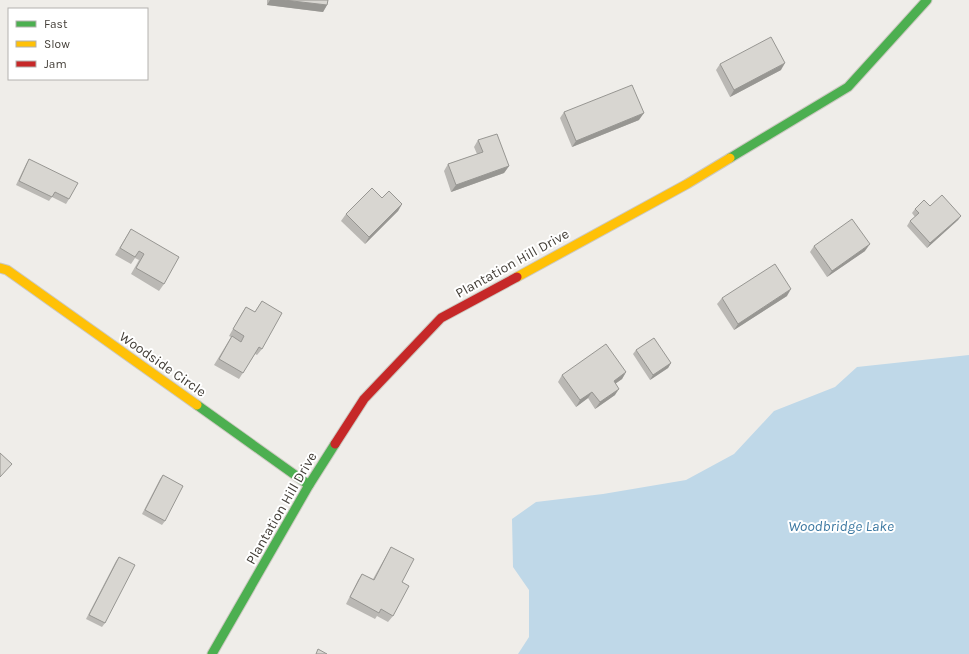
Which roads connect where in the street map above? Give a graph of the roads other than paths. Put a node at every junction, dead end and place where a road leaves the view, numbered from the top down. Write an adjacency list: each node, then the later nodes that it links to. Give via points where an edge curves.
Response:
1 (927, 0): 3 (street, Plantation Hill Drive, via 848,87 687,184 441,318 364,399)
2 (0, 268): 3 (street, Woodside Circle, via 7,270)
3 (309, 485): 4 (street, Plantation Hill Drive)
4 (212, 654)

